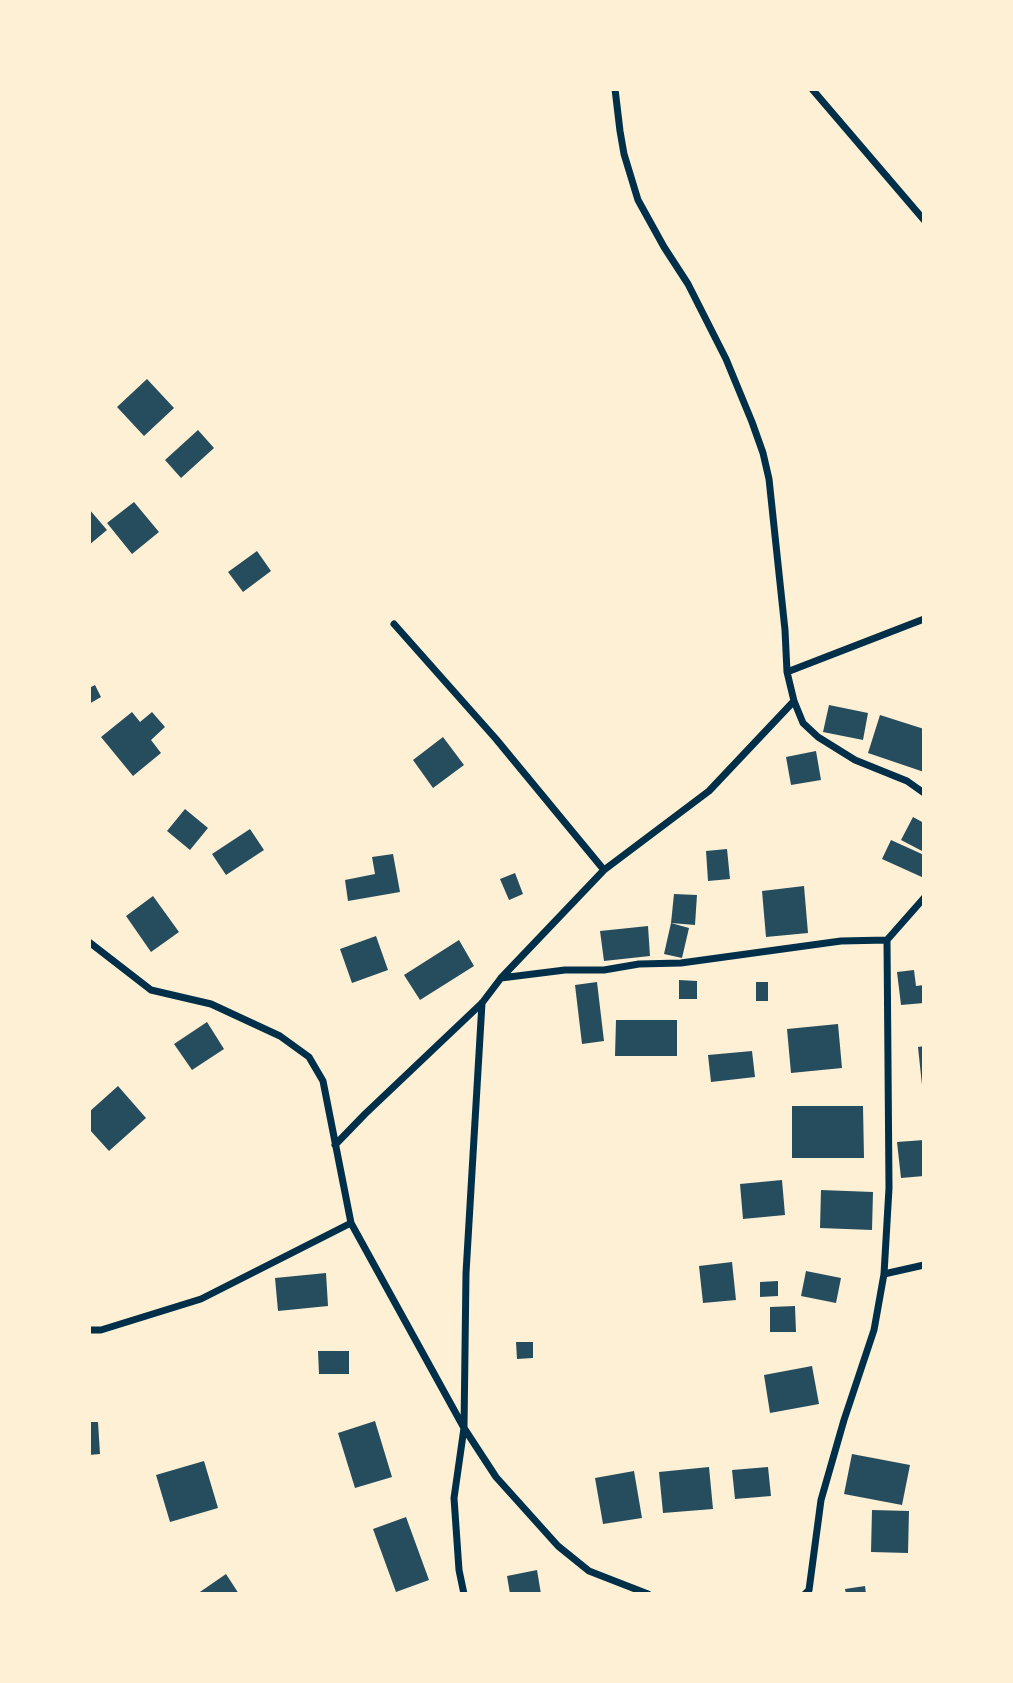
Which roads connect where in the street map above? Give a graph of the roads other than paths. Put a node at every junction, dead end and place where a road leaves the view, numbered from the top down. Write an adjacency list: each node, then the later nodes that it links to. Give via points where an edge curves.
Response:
1 (615, 89): 6 (street, via 624,154 638,200 726,359 763,453)
2 (812, 89): 3 (street)
3 (924, 220)
4 (924, 619): 6 (street)
5 (394, 624): 9 (street)
6 (787, 672): 7 (street)
7 (794, 701): 8 (street, via 803,723 818,737); 9 (street, via 709,791)
8 (924, 793)
9 (604, 870): 13 (street)
10 (924, 898): 11 (street)
11 (887, 940): 13 (street); 18 (street, via 889,1188)
12 (89, 942): 15 (street, via 151,990 211,1004 280,1036 309,1056 323,1081)
13 (500, 978): 14 (street)
14 (482, 1003): 15 (street); 20 (street, via 466,1273)
15 (335, 1145): 16 (street)
16 (351, 1223): 19 (street, via 201,1299); 20 (street)
17 (924, 1265): 18 (street)
18 (884, 1274): 23 (street, via 874,1330 821,1500)
19 (89, 1330)
20 (464, 1428): 21 (street, via 454,1498); 22 (street, via 496,1477 558,1546 589,1571)
21 (464, 1594)
22 (648, 1594)
23 (805, 1594)

